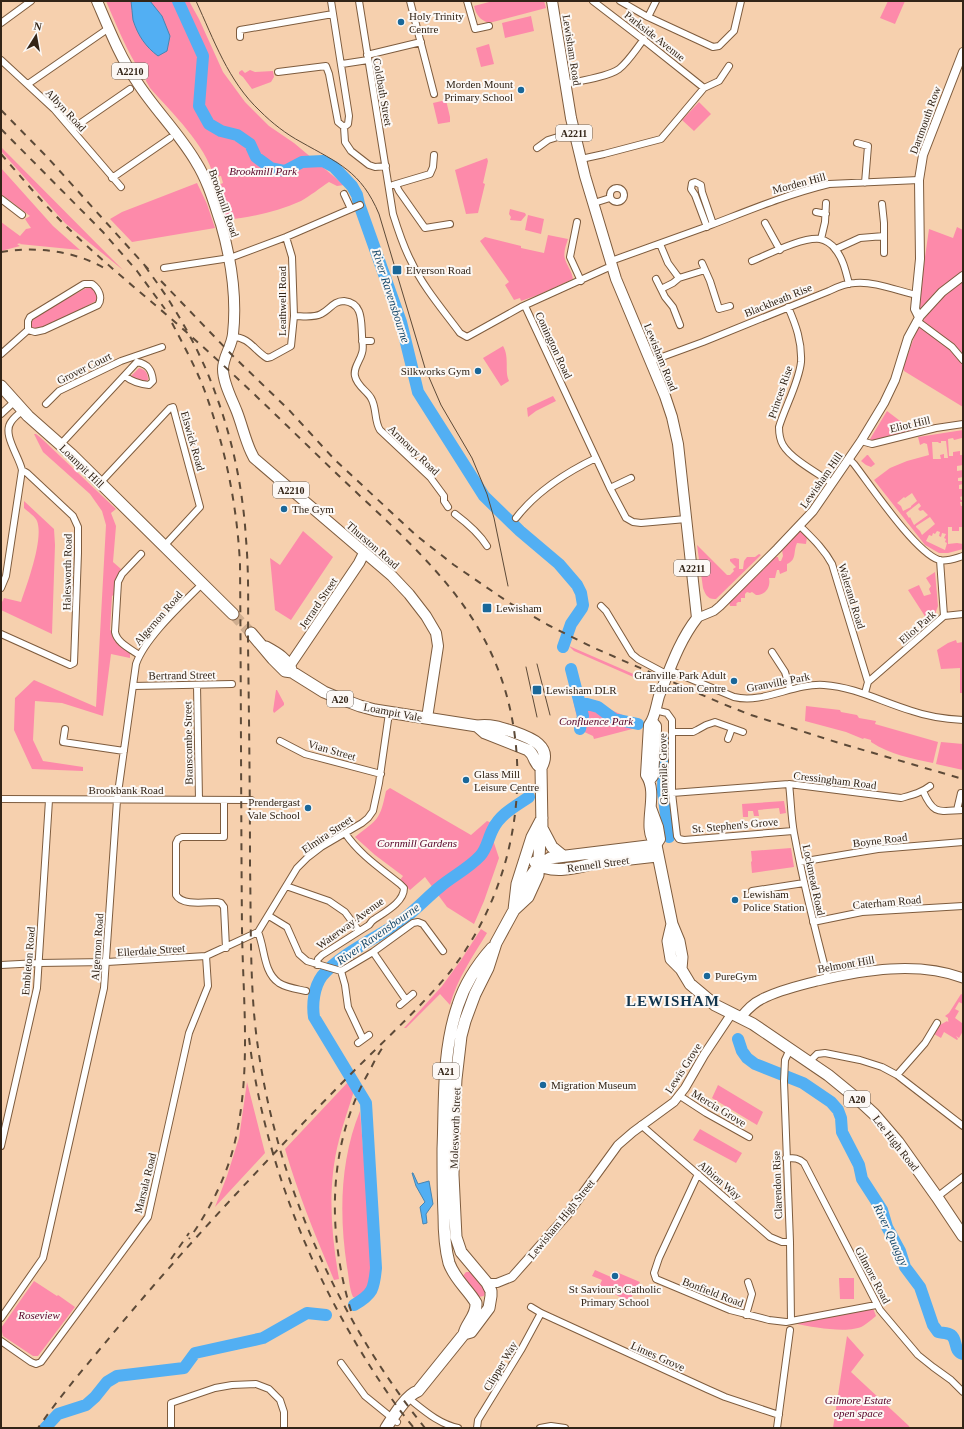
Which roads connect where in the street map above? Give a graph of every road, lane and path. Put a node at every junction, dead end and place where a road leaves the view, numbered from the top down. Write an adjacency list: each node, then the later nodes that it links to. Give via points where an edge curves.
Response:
1 (31, 1): 14 (street)
2 (97, 1): 16 (main road, Brookmill Road / A2210)
3 (331, 1): 12 (street)
4 (359, 1): 21 (street, Coldbath Street)
5 (410, 1): 19 (street)
6 (467, 1): 15 (street, via 475,29)
7 (552, 1): 27 (main road, Lewisham Road / A2211)
8 (593, 1): 18 (street, Parkside Avenue)
9 (620, 1): 13 (street)
10 (656, 1): 13 (street)
11 (741, 1): 13 (street, via 734,31 719,46 713,47)
12 (333, 14): 17 (street, via 240,30); 23 (street)
13 (648, 17)
14 (1, 22)
15 (489, 26)
16 (109, 28): 26 (street); 68 (main road, Brookmill Road / A2210, via 137,82 197,162 210,191)
17 (240, 36)
18 (644, 39): 27 (street, via 618,70); 28 (street, Parkside Avenue)
19 (421, 42): 21 (street); 30 (street)
20 (963, 52): 41 (street, Dartmouth Row, via 923,155)
21 (367, 58): 23 (street); 39 (street, Coldbath Street)
22 (1, 60): 26 (street, Albyn Road)
23 (342, 64): 31 (street, via 349,116 348,124)
24 (729, 66): 28 (street, via 719,81)
25 (278, 72): 31 (street, via 326,66 336,118)
26 (28, 84): 32 (street, Albyn Road)
27 (565, 84): 33 (main road, Lewisham Road / A2211)
28 (704, 88): 38 (street, via 661,139)
29 (130, 89): 32 (street)
30 (434, 94)
31 (344, 127): 39 (street, via 345,142 351,151 369,165)
32 (72, 129): 40 (street, Albyn Road)
33 (574, 132): 36 (street, via 548,140); 38 (main road, Lewisham Road / A2211)
34 (170, 138): 40 (street)
35 (856, 143): 42 (street, via 868,146)
36 (537, 148)
37 (434, 155): 43 (street, via 430,174)
38 (581, 159): 48 (main road, Lewisham Road / A2211)
39 (386, 166): 43 (street, Coldbath Street)
40 (112, 178): 44 (street, Albyn Road)
41 (919, 180): 42 (street, Morden Hill); 80 (street, Dartmouth Row, via 920,259)
42 (865, 183): 59 (street, Morden Hill, via 816,187 777,199)
43 (393, 185): 58 (street, Coldbath Street, via 425,228); 81 (street, Conington Road, via 394,214 411,262 460,333 467,337)
44 (121, 187)
45 (344, 194): 52 (street)
46 (610, 198): 48 (street)
47 (1, 199): 55 (street)
48 (594, 203): 71 (main road, Lewisham Road / A2211)
49 (826, 203): 54 (street)
50 (882, 204): 61 (street)
51 (359, 206): 52 (street)
52 (351, 209): 62 (street)
53 (816, 212): 54 (street)
54 (826, 214): 63 (street)
55 (22, 215)
56 (577, 222): 77 (street, via 570,257)
57 (765, 223): 66 (street)
58 (450, 224)
59 (714, 224): 60 (street, Morden Hill); 60 (street, via 701,185 692,183 690,189 695,195)
60 (706, 227): 64 (street, Morden Hill)
61 (884, 236): 65 (street, via 860,238); 67 (street)
62 (286, 237): 68 (street); 84 (street, Leathwell Road, via 292,252)
63 (821, 239): 65 (street); 66 (street, via 807,240)
64 (660, 244): 71 (street, Morden Hill); 75 (street, via 668,263)
65 (836, 249): 78 (street)
66 (780, 250): 69 (street)
67 (884, 252)
68 (230, 258): 72 (street); 88 (main road, Brookmill Road / A2210)
69 (752, 261)
70 (702, 263): 73 (street)
71 (609, 265): 77 (street, Morden Hill); 95 (main road, Lewisham Road / A2211)
72 (164, 268)
73 (705, 270): 75 (street); 82 (street, via 719,309)
74 (963, 276): 85 (street, Lewisham Hill, via 942,292)
75 (679, 278): 79 (street)
76 (656, 279): 79 (street)
77 (581, 281): 81 (street, Morden Hill)
78 (849, 284): 80 (street, Blackheath Rise, via 870,284); 83 (street, Blackheath Rise)
79 (661, 289): 86 (street, via 673,307)
80 (916, 295): 85 (street, via 915,309)
81 (525, 306): 106 (street, Conington Road)
82 (730, 306)
83 (788, 307): 95 (street, Blackheath Rise); 111 (street, Princes Rise, via 798,334 801,363 779,427 780,437 790,454)
84 (294, 316): 88 (street, Leathwell Road, via 291,346 271,357 264,356 245,339); 89 (street, Armoury Road, via 319,315 335,303 349,302 356,306 360,313)
85 (918, 319): 94 (street, via 952,347); 104 (street, Lewisham Hill, via 908,338 891,390)
86 (680, 325)
87 (28, 330): 87 (street, via 30,317 84,284 92,284 98,289 98,305 44,330); 92 (street)
88 (233, 337): 102 (main road, Brookmill Road / A2210, via 223,369)
89 (362, 341): 90 (street); 113 (street, Armoury Road, via 362,352 356,366 355,377 371,398 377,426 430,477 444,496)
90 (371, 341)
91 (162, 347): 93 (street, Grover Court)
92 (1, 354)
93 (136, 359): 96 (street); 96 (street, via 148,366 153,381 149,385 141,384); 99 (street, Grover Court, via 121,361 59,391)
94 (963, 360)
95 (651, 362): 116 (main road, Lewisham Road / A2211, via 672,417 678,444)
96 (125, 376): 105 (street)
97 (1, 386): 98 (highway, Loampit Hill)
98 (14, 401): 100 (highway, Loampit Hill); 101 (street)
99 (46, 404)
100 (23, 410): 105 (highway, Loampit Hill); 108 (street, via 8,426 8,436)
101 (1, 414)
102 (238, 414): 121 (main road, Thurston Road / A2210, via 254,458)
103 (963, 424): 104 (street, Eliot Hill, via 872,444)
104 (862, 440): 107 (street, Lewisham Hill)
105 (60, 445): 110 (highway, Loampit Hill)
106 (596, 458): 112 (street, Conington Road); 115 (street, via 539,493)
107 (849, 459): 111 (street, Lewisham Hill); 123 (street, via 915,542 928,554)
108 (22, 470): 125 (street, via 6,576); 132 (street, Halesworth Road, via 73,516 78,527 74,663 70,665)
109 (632, 478): 112 (street)
110 (100, 483): 118 (highway, Loampit Hill); 118 (street, Elswick Road, via 173,407 200,507)
111 (832, 483): 117 (street, Lewisham Hill)
112 (610, 488): 116 (street, Conington Road, via 626,518 633,522 651,523)
113 (448, 507)
114 (455, 514): 119 (street, via 480,536)
115 (516, 518)
116 (686, 519): 130 (main road, Lewisham Road / A2211)
117 (800, 526): 130 (street, Lewisham Hill, via 720,606); 137 (street, Walerand Road, via 818,544 832,564)
118 (164, 546): 124 (highway)
119 (487, 546)
120 (141, 554): 134 (street, via 118,582 115,632 119,640)
121 (368, 556): 135 (main road, Jerrard Street, via 367,562 359,563); 145 (main road, Thurston Road / A2210, via 409,594 436,633 438,650)
122 (963, 556): 123 (street)
123 (940, 560): 129 (street, Eliot Park)
124 (202, 584): 127 (highway); 134 (street, Algernon Road, via 163,624)
125 (1, 588)
126 (602, 606): 136 (street, Granville Park, via 632,654)
127 (233, 614)
128 (963, 614): 129 (street)
129 (944, 616): 137 (street, Eliot Park)
130 (697, 618): 136 (main road, via 687,630)
131 (251, 633): 135 (highway, Loampit Vale / A20, via 285,671)
132 (1, 634)
133 (772, 652): 141 (street, via 785,672)
134 (139, 655): 140 (street, Algernon Road)
135 (291, 669): 144 (highway, Loampit Vale / A20, via 324,692 360,706)
136 (669, 672): 141 (street, Granville Park, via 744,699); 143 (main road)
137 (868, 682): 142 (street, Eliot Park)
138 (232, 684): 139 (street, Bertrand Street)
139 (197, 685): 140 (street, Bertrand Street); 164 (street, Branscombe Street)
140 (133, 686): 153 (street, Algernon Road)
141 (790, 689): 142 (street, Granville Park, via 822,685 844,687)
142 (864, 693): 146 (street, Granville Park, via 910,711 945,719)
143 (655, 710): 149 (street, Granville Grove, via 671,717); 174 (main road, via 652,721 656,726 653,776 650,780 652,808 660,839)
144 (389, 712): 145 (highway, Loampit Vale / A20); 155 (street, Elmira Street)
145 (427, 718): 154 (highway, Loampit Vale / A20, via 477,726 495,726 533,740 541,746 544,755 545,761)
146 (963, 720)
147 (732, 728): 149 (street, via 715,722 693,732); 150 (street); 151 (street)
148 (65, 730): 153 (street, via 63,742)
149 (673, 732): 159 (street, Granville Grove)
150 (743, 732)
151 (728, 739)
152 (280, 741): 155 (street, Vian Street, via 305,754)
153 (124, 751): 163 (street, Algernon Road)
154 (541, 768): 168 (highway, Rennell Street / A20)
155 (381, 774): 170 (street, Elmira Street, via 373,811 362,823)
156 (789, 784): 158 (street, Cressingham Road, via 901,798); 159 (street, Cressingham Road); 169 (street, Lockmead Road)
157 (930, 786): 158 (street, Cressingham Road)
158 (923, 791): 167 (street, via 931,807)
159 (672, 793): 171 (street, Granville Grove)
160 (961, 793): 167 (street)
161 (1, 799): 162 (street, Brookbank Road)
162 (50, 800): 163 (street, Brookbank Road); 194 (street, Embleton Road)
163 (117, 800): 164 (street, Brookbank Road); 193 (street, Algernon Road)
164 (199, 800): 165 (street, Brookbank Road)
165 (224, 800): 166 (street, Brookbank Road); 189 (street, via 224,837 182,836 178,839 176,895 178,900 184,902 221,903 224,907)
166 (251, 800)
167 (960, 810)
168 (542, 820): 173 (highway, Rennell Street / A20, via 532,837); 175 (highway, Rennell Street / A20, via 552,847); 177 (highway, Rennell Street / A21)
169 (793, 831): 171 (street, St. Stephen's Grove); 176 (street, Lockmead Road)
170 (345, 833): 179 (street, Elmira Street, via 308,857 297,868); 186 (street, Waterway Avenue, via 358,850 404,888 400,899)
171 (679, 839)
172 (963, 842): 176 (street, Boyne Road, via 878,849)
173 (529, 851): 177 (highway, via 532,860); 181 (highway, Molesworth Street / A21, via 517,884)
174 (657, 851): 175 (highway, Rennell Street); 177 (highway, Rennell Street, via 557,870); 204 (highway, A20, via 672,924 679,941 681,970 698,992 719,1008)
175 (563, 856): 177 (highway, Rennell Street / A21, via 550,858)
176 (800, 862): 178 (street, Lockmead Road)
177 (539, 866): 181 (highway, Molesworth Street / A21, via 532,872); 183 (highway, Molesworth Street / A21, via 537,880 528,897)
178 (804, 883): 180 (street); 185 (street, Lockmead Road)
179 (286, 886): 184 (street, Elmira Street); 186 (street, via 332,903 345,912)
180 (752, 891)
181 (516, 897): 183 (highway, Molesworth Street / A21)
182 (963, 906): 185 (street, Caterham Road, via 862,912)
183 (514, 910): 188 (highway, Molesworth Street / A21)
184 (269, 916): 187 (street, Elmira Street); 195 (street, via 288,927 299,954)
185 (813, 922): 199 (street, Lockmead Road)
186 (359, 931): 195 (street, Waterway Avenue, via 322,955)
187 (258, 932): 189 (street, Elmira Street); 200 (street, via 271,974 279,983)
188 (496, 943): 222 (highway, Molesworth Street / A21, via 465,1021 456,1079 453,1175 456,1237 461,1252); 223 (highway, Molesworth Street / A21, via 479,963 462,993 448,1048 443,1185 446,1251)
189 (226, 948): 192 (street, Elmira Street)
190 (443, 951): 191 (street, via 418,922)
191 (373, 952): 197 (street); 202 (street)
192 (206, 956): 193 (street, Ellerdale Street); 236 (street, Marsala Road, via 208,986 189,1032 148,1218 41,1362 32,1362)
193 (107, 962): 194 (street, Ellerdale Street); 232 (street, Algernon Road, via 104,988 43,1258)
194 (39, 963): 196 (street, Ellerdale Street); 215 (street, Embleton Road, via 37,988)
195 (317, 965): 197 (street)
196 (1, 966)
197 (339, 971): 206 (street, via 345,985 348,1007)
198 (963, 978): 199 (main road, Belmont Hill, via 941,972 904,969 881,970)
199 (828, 979): 204 (main road, Belmont Hill, via 775,993)
200 (306, 992)
201 (413, 994): 202 (street)
202 (406, 1000): 203 (street)
203 (400, 1005)
204 (736, 1015): 207 (highway, Lee High Road / A20); 210 (street, Lewis Grove)
205 (937, 1023): 209 (street, via 926,1043)
206 (363, 1039)
207 (790, 1049): 208 (highway, Lee High Road / A20); 216 (street, Clarendon Rise, via 784,1066)
208 (809, 1062): 209 (street, via 817,1054 825,1053 860,1060); 219 (highway, Lee High Road / A20, via 874,1114 898,1142)
209 (897, 1075): 212 (street)
210 (680, 1096): 211 (street, Lewis Grove); 213 (street, Mercia Grove)
211 (641, 1125): 214 (street, Lewis Grove); 217 (street, Albion Way)
212 (963, 1126)
213 (749, 1137)
214 (624, 1139): 224 (street, Lewisham High Street, via 563,1220 512,1277 497,1283)
215 (1, 1146)
216 (786, 1158): 221 (street, Clarendon Rise); 228 (street, Gilmore Road, via 796,1158 804,1163)
217 (698, 1174): 221 (street, Albion Way, via 770,1237); 231 (street, Bonfield Road, via 659,1258 654,1277)
218 (963, 1177): 219 (street)
219 (937, 1197): 220 (highway, Lee High Road / A20)
220 (963, 1236)
221 (790, 1242): 233 (street, Clarendon Rise)
222 (472, 1266): 223 (highway, via 460,1272); 224 (highway, Molesworth Street / A21)
223 (456, 1278): 227 (highway, Molesworth Street / A21)
224 (487, 1282): 226 (highway, Molesworth Street / A21)
225 (748, 1282): 231 (street, via 752,1294)
226 (491, 1296): 227 (highway); 235 (highway, Molesworth Street / A21, via 489,1308 471,1332)
227 (476, 1303): 235 (highway, A21, via 476,1312)
228 (876, 1305): 233 (street, Bonfield Road); 239 (street, Gilmore Road, via 918,1355)
229 (531, 1307): 230 (street, Limes Grove)
230 (541, 1313): 241 (street, Limes Grove, via 725,1397); 247 (street, Clipper Way, via 522,1350 478,1420)
231 (746, 1315): 233 (street, Bonfield Road)
232 (1, 1318)
233 (791, 1321)
234 (790, 1330): 241 (street)
235 (464, 1334): 238 (highway, A21)
236 (1, 1341)
237 (341, 1363): 242 (street, via 365,1396)
238 (418, 1390): 240 (highway, A21); 242 (highway, A21, via 413,1393)
239 (963, 1392)
240 (412, 1401): 242 (highway, A21); 246 (street, via 436,1419)
241 (779, 1415): 250 (street)
242 (394, 1423): 245 (highway, A21)
243 (171, 1428): 244 (street, via 171,1403 215,1388 256,1384 270,1389 280,1400 284,1412)
244 (284, 1428)
245 (386, 1428)
246 (458, 1428)
247 (477, 1428)
248 (540, 1428): 249 (street)
249 (565, 1428)
250 (777, 1428)

